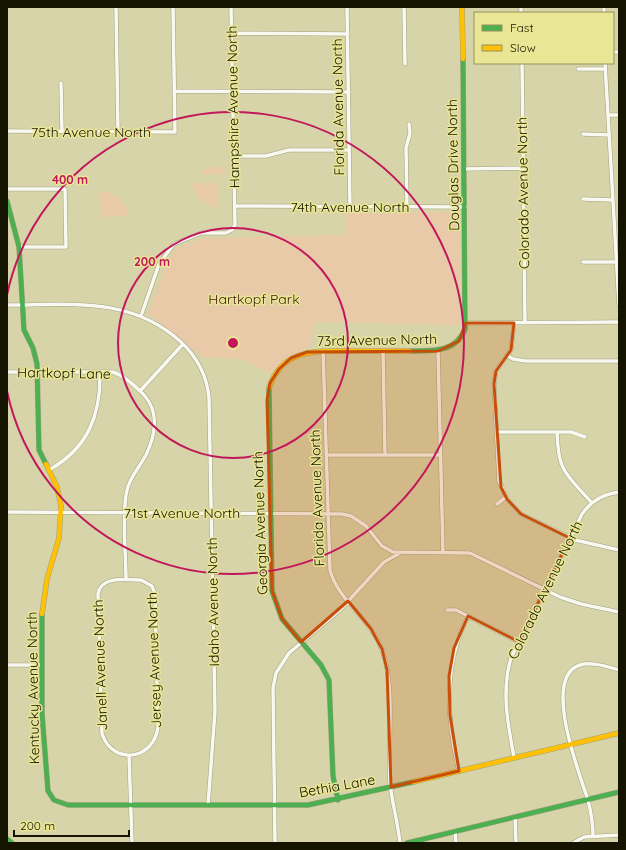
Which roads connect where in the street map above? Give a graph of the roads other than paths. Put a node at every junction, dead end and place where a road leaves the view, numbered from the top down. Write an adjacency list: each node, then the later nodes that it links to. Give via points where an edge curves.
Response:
1 (116, 7): 23 (street)
2 (173, 7): 15 (street)
3 (231, 7): 7 (street, Hampshire Avenue North)
4 (347, 7): 8 (street, Florida Avenue North)
5 (404, 7): 9 (street)
6 (462, 7): 29 (street, Douglas Drive North)
7 (232, 33): 8 (street); 16 (street, Hampshire Avenue North)
8 (348, 34): 17 (street, Florida Avenue North)
9 (405, 64)
10 (522, 64): 28 (street, Colorado Avenue North)
11 (605, 64): 13 (street)
12 (578, 69): 13 (street)
13 (606, 69): 18 (street)
14 (61, 83): 22 (street)
15 (174, 91): 16 (street); 23 (street, 75th Avenue North, via 175,132)
16 (232, 91): 17 (street); 27 (street, Hampshire Avenue North)
17 (349, 92): 26 (street, Florida Avenue North)
18 (608, 115): 19 (street); 25 (street)
19 (619, 115)
20 (409, 124): 36 (street, via 410,133 406,148)
21 (7, 131): 22 (street, 75th Avenue North)
22 (62, 131): 23 (street, 75th Avenue North)
23 (118, 132)
24 (583, 134): 25 (street)
25 (609, 135): 32 (street)
26 (349, 150): 27 (street, via 289,150 266,156); 35 (street, Florida Avenue North)
27 (234, 156): 34 (street, Hampshire Avenue North)
28 (523, 168): 29 (street); 50 (street, Colorado Avenue North)
29 (464, 169): 37 (street, Douglas Drive North)
30 (7, 189): 39 (street, via 66,189 66,247)
31 (583, 200): 32 (street)
32 (613, 200): 38 (street)
33 (7, 201): 39 (street, Kentucky Avenue North)
34 (235, 206): 35 (street, 74th Avenue North); 46 (street, via 235,225 232,230 226,233 201,234 174,244 159,264)
35 (350, 206): 36 (street, 74th Avenue North)
36 (407, 207): 37 (street, 74th Avenue North)
37 (465, 207): 48 (street, Douglas Drive North)
38 (617, 235): 40 (street)
39 (19, 247): 44 (street, Kentucky Avenue North)
40 (617, 260): 41 (street); 42 (street)
41 (583, 262)
42 (618, 283): 45 (street)
43 (7, 305): 44 (street)
44 (22, 305): 46 (street, Idaho Avenue North, via 102,306); 58 (street, Kentucky Avenue North, via 24,330 36,356)
45 (619, 305)
46 (141, 316): 51 (street, Idaho Avenue North, via 162,327)
47 (619, 322): 50 (street)
48 (466, 323): 49 (street); 54 (street, 73rd Avenue North, via 465,331 458,341)
49 (514, 323): 50 (street); 55 (street, via 513,343)
50 (525, 323)
51 (183, 344): 60 (street); 76 (street, Idaho Avenue North, via 201,366 208,387)
52 (323, 351): 53 (street, 73rd Avenue North); 61 (street, 73rd Avenue North, via 299,354 284,363 270,383); 65 (street, Florida Avenue North)
53 (383, 351): 54 (street, 73rd Avenue North); 66 (street)
54 (438, 351): 67 (street)
55 (508, 356): 56 (street, via 525,361); 62 (street, via 499,366 494,378)
56 (619, 361)
57 (7, 372): 58 (street, Hartkopf Lane)
58 (37, 372): 59 (street, Hartkopf Lane); 68 (street, Kentucky Avenue North, via 38,442)
59 (100, 372): 60 (street, Hartkopf Lane, via 118,374); 68 (street, via 97,411 88,433 73,452)
60 (140, 390): 75 (street, Jersey Avenue North, via 153,407 154,433 128,487)
61 (267, 400): 77 (street, Georgia Avenue North)
62 (496, 432): 63 (street); 70 (street, via 499,481)
63 (557, 432): 64 (street, via 571,432); 71 (street, via 558,457 564,471)
64 (585, 437)
65 (326, 455): 66 (street); 78 (street, Florida Avenue North)
66 (385, 455): 67 (street)
67 (440, 455): 82 (street)
68 (48, 470): 74 (street, Kentucky Avenue North, via 58,492)
69 (619, 492): 71 (street, Colorado Avenue North, via 606,495)
70 (506, 497): 72 (street); 79 (street, via 521,514)
71 (592, 503): 79 (street, Colorado Avenue North, via 582,514)
72 (497, 504)
73 (7, 512): 74 (street, 71st Avenue North)
74 (61, 512): 75 (street, 71st Avenue North); 92 (street, Kentucky Avenue North, via 59,538 44,596 41,619)
75 (125, 512): 76 (street, 71st Avenue North); 83 (street, Jersey Avenue North)
76 (212, 513): 77 (street, 71st Avenue North); 105 (street, Idaho Avenue North, via 215,711)
77 (270, 513): 78 (street, 71st Avenue North); 89 (street, Georgia Avenue North, via 271,581 274,601 282,619)
78 (328, 513): 81 (street, 71st Avenue North, via 342,514 359,520 373,532 382,546); 85 (street, Florida Avenue North, via 330,570 336,585)
79 (570, 538): 80 (street); 84 (street, Colorado Avenue North)
80 (619, 550)
81 (400, 553): 82 (street, 71st Avenue North); 85 (street, via 384,562)
82 (443, 553): 84 (street, 71st Avenue North, via 470,553)
83 (126, 580): 96 (street, Janell Avenue North, via 103,583 99,590 98,602 102,734 111,749); 96 (street, Jersey Avenue North, via 145,581 154,590 158,727 155,739 148,748 139,754)
84 (545, 589): 87 (street, 71st Avenue North, via 581,604); 90 (street, Colorado Avenue North)
85 (348, 601): 89 (street); 99 (street, Florida Avenue North, via 371,629 385,659)
86 (447, 610): 88 (street, via 456,610)
87 (619, 612)
88 (468, 616): 90 (street); 98 (street, via 454,648 449,676 450,715)
89 (301, 642): 102 (street, via 321,665 328,680 331,697 333,776); 106 (street, via 284,659 274,680)
90 (519, 642): 97 (street, Colorado Avenue North, via 511,658 506,679 508,721)
91 (7, 665): 92 (street)
92 (42, 665): 101 (street, Kentucky Avenue North, via 47,786)
93 (619, 670): 95 (street, via 581,664 568,674 563,688)
94 (619, 733): 95 (street, Bethia Lane)
95 (571, 744): 97 (street, Bethia Lane); 103 (street)
96 (129, 755): 104 (street)
97 (514, 758): 98 (street, Bethia Lane)
98 (459, 771): 99 (street, Bethia Lane)
99 (391, 787): 102 (street, Bethia Lane); 115 (street, Florida Avenue North)
100 (619, 792): 103 (street)
101 (54, 800): 104 (street, Bethia Lane, via 68,805)
102 (338, 800): 106 (street, Bethia Lane, via 308,805)
103 (588, 800): 107 (street); 110 (street)
104 (131, 805): 105 (street, Bethia Lane); 113 (street)
105 (208, 805): 106 (street, Bethia Lane)
106 (274, 805): 114 (street)
107 (515, 817): 108 (street); 118 (street)
108 (455, 831): 116 (street); 117 (street)
109 (619, 835): 110 (street)
110 (593, 836): 119 (street, via 579,838)
111 (7, 839): 112 (street)
112 (12, 843)
113 (132, 843)
114 (275, 843)
115 (400, 843)
116 (407, 843)
117 (456, 843)
118 (516, 843)
119 (573, 843)

